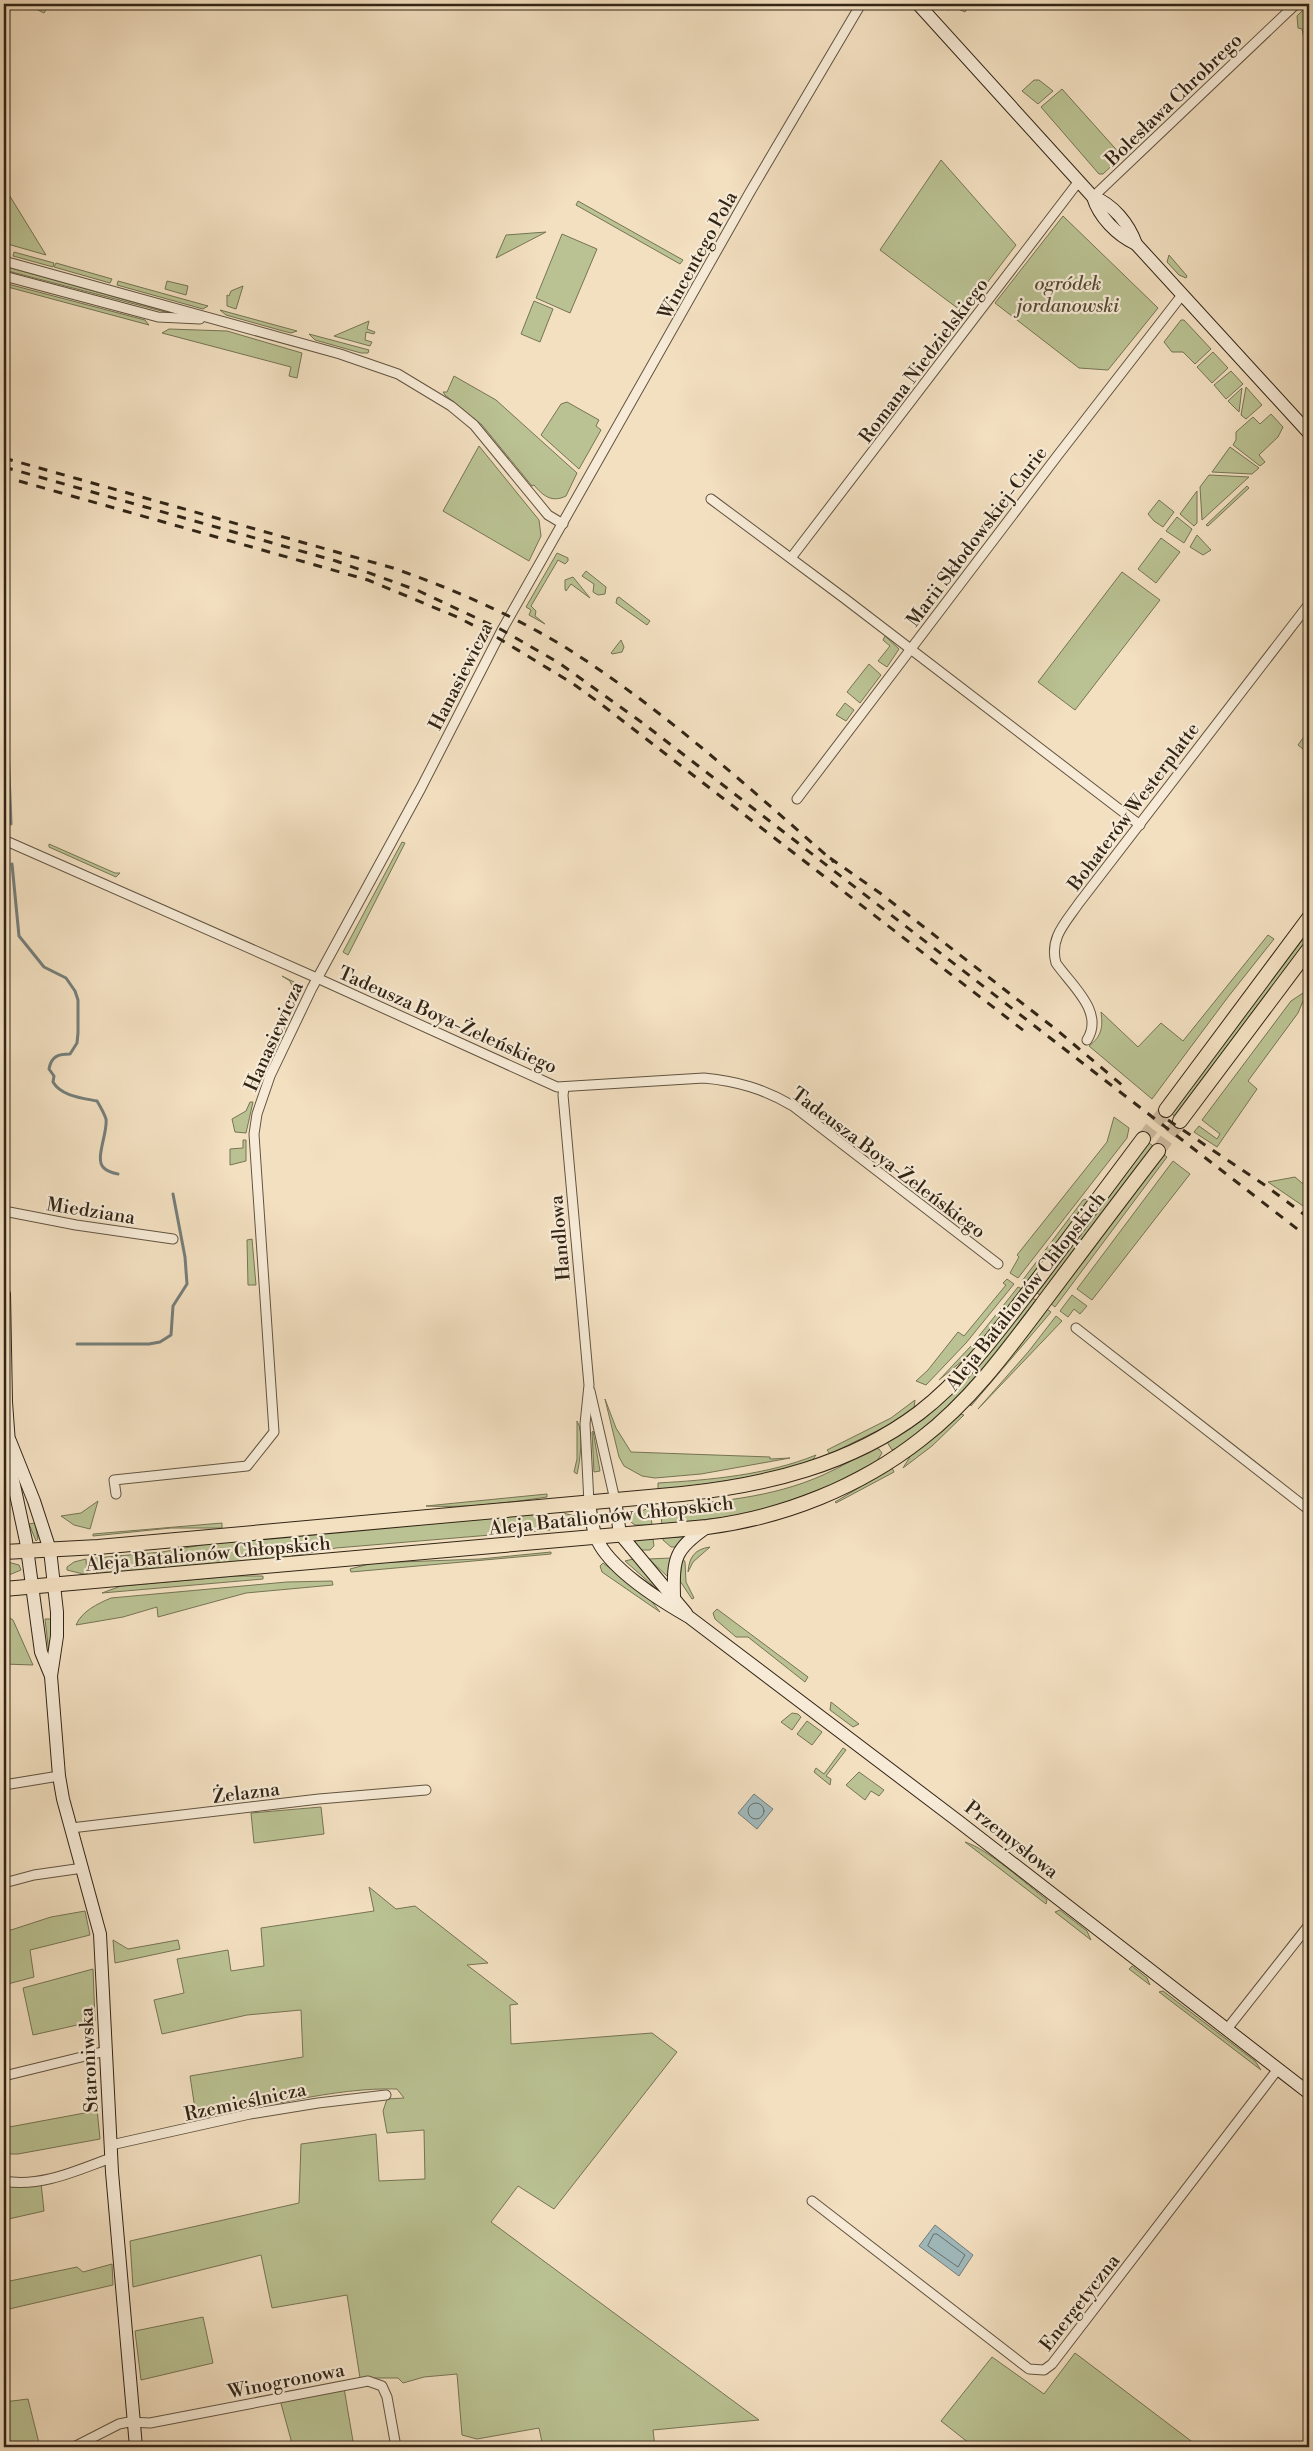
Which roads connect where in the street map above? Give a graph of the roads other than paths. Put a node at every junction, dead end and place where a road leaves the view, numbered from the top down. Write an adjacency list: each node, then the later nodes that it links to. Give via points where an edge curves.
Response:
1 (861, 4): 12 (street, Wincentego Pola, via 750,192)
2 (918, 4): 4 (street)
3 (1296, 4): 5 (street, Bolesława Chrobrego)
4 (1079, 181): 5 (street); 13 (street, Romana Niedzielskiego)
5 (1093, 197): 8 (street, via 1106,201 1125,223 1136,244)
6 (4, 261): 9 (street)
7 (4, 276): 9 (street, via 158,317)
8 (1182, 295): 10 (street); 15 (street, Marii Skłodowskiej-Curie)
9 (213, 320): 12 (street, via 398,374 434,395 474,425 548,515)
10 (1309, 433)
11 (711, 499): 13 (street)
12 (563, 524): 21 (street, Hanasiewicza, via 502,630 421,788)
13 (791, 558): 15 (street)
14 (1309, 604): 17 (street, Bohaterów Westerplatte)
15 (911, 649): 16 (street, Marii Skłodowskiej-Curie); 17 (street)
16 (797, 798)
17 (1140, 825): 22 (street, Bohaterów Westerplatte, via 1062,927 1054,945 1056,963 1091,1013 1092,1032)
18 (4, 840): 21 (street, Tadeusza Boya-Żeleńskiego)
19 (1309, 918): 24 (main road)
20 (1309, 949): 25 (main road)
21 (317, 978): 23 (street, Tadeusza Boya-Żeleńskiego, via 548,1084); 35 (street, Hanasiewicza, via 270,1076 254,1134 274,1432 247,1466 114,1480)
22 (1087, 1040)
23 (564, 1088): 30 (street, Tadeusza Boya-Żeleńskiego, via 704,1078 761,1089 793,1106); 33 (street, Handlowa, via 562,1095)
24 (1166, 1110)
25 (1180, 1121)
26 (1143, 1139): 36 (main road, Aleja Batalionów Chłopskich, via 994,1337 949,1388 906,1422 847,1454 790,1475 706,1491)
27 (1158, 1151): 39 (main road, Aleja Batalionów Chłopskich, via 996,1365 921,1440 873,1472 820,1497 748,1520)
28 (4, 1211): 29 (street, Miedziana)
29 (172, 1238)
30 (998, 1264)
31 (4, 1294): 34 (street)
32 (1076, 1328): 38 (street)
33 (588, 1386): 36 (street, Handlowa); 37 (street, Handlowa, via 585,1424)
34 (7, 1441): 42 (street, Staroniwska, via 34,1502); 44 (street, Staroniwska)
35 (116, 1494)
36 (615, 1500): 37 (main road, Aleja Batalionów Chłopskich); 40 (street)
37 (589, 1503): 41 (street); 42 (main road, Aleja Batalionów Chłopskich)
38 (1309, 1510)
39 (707, 1527): 40 (main road, Aleja Batalionów Chłopskich); 48 (street, via 678,1551 674,1562)
40 (620, 1534): 41 (main road, Aleja Batalionów Chłopskich); 48 (street, Przemysłowa, via 634,1554)
41 (596, 1537): 45 (main road, Aleja Batalionów Chłopskich); 49 (street, Przemysłowa, via 621,1568)
42 (50, 1550): 44 (main road, Aleja Batalionów Chłopskich); 45 (street, Staroniwska)
43 (4, 1552): 44 (main road, Aleja Batalionów Chłopskich)
44 (27, 1552): 46 (street, Staroniwska)
45 (54, 1586): 46 (main road, Aleja Batalionów Chłopskich); 50 (street, Staroniwska, via 57,1636)
46 (33, 1588): 47 (main road, Aleja Batalionów Chłopskich); 50 (street, Staroniwska, via 41,1652)
47 (4, 1589)
48 (674, 1596): 49 (street, Przemysłowa)
49 (689, 1617): 58 (street, Przemysłowa)
50 (51, 1676): 51 (street, Staroniwska)
51 (59, 1776): 52 (street); 54 (street, Staroniwska)
52 (4, 1785)
53 (426, 1790): 54 (street, Żelazna)
54 (71, 1828): 55 (street, Staroniwska)
55 (83, 1868): 56 (street); 59 (street, Staroniwska, via 100,1934)
56 (4, 1883)
57 (1309, 1924): 58 (street)
58 (1227, 2029): 60 (street, Przemysłowa)
59 (106, 2052): 61 (street); 64 (street, Staroniwska)
60 (1278, 2070): 62 (street, Przemysłowa); 67 (street, Energetyczna, via 1044,2370 1029,2369)
61 (4, 2076)
62 (1309, 2093)
63 (386, 2095): 64 (street, Rzemieślnicza, via 250,2114)
64 (111, 2145): 65 (street, Staroniwska)
65 (111, 2158): 66 (street, via 50,2178); 68 (street, Staroniwska)
66 (4, 2181)
67 (812, 2201)
68 (134, 2423): 69 (street, Winogronowa, via 119,2424); 70 (street, Staroniwska); 71 (street, Winogronowa, via 150,2423 368,2381 382,2386 387,2397)
69 (74, 2447)
70 (136, 2447)
71 (396, 2447)

